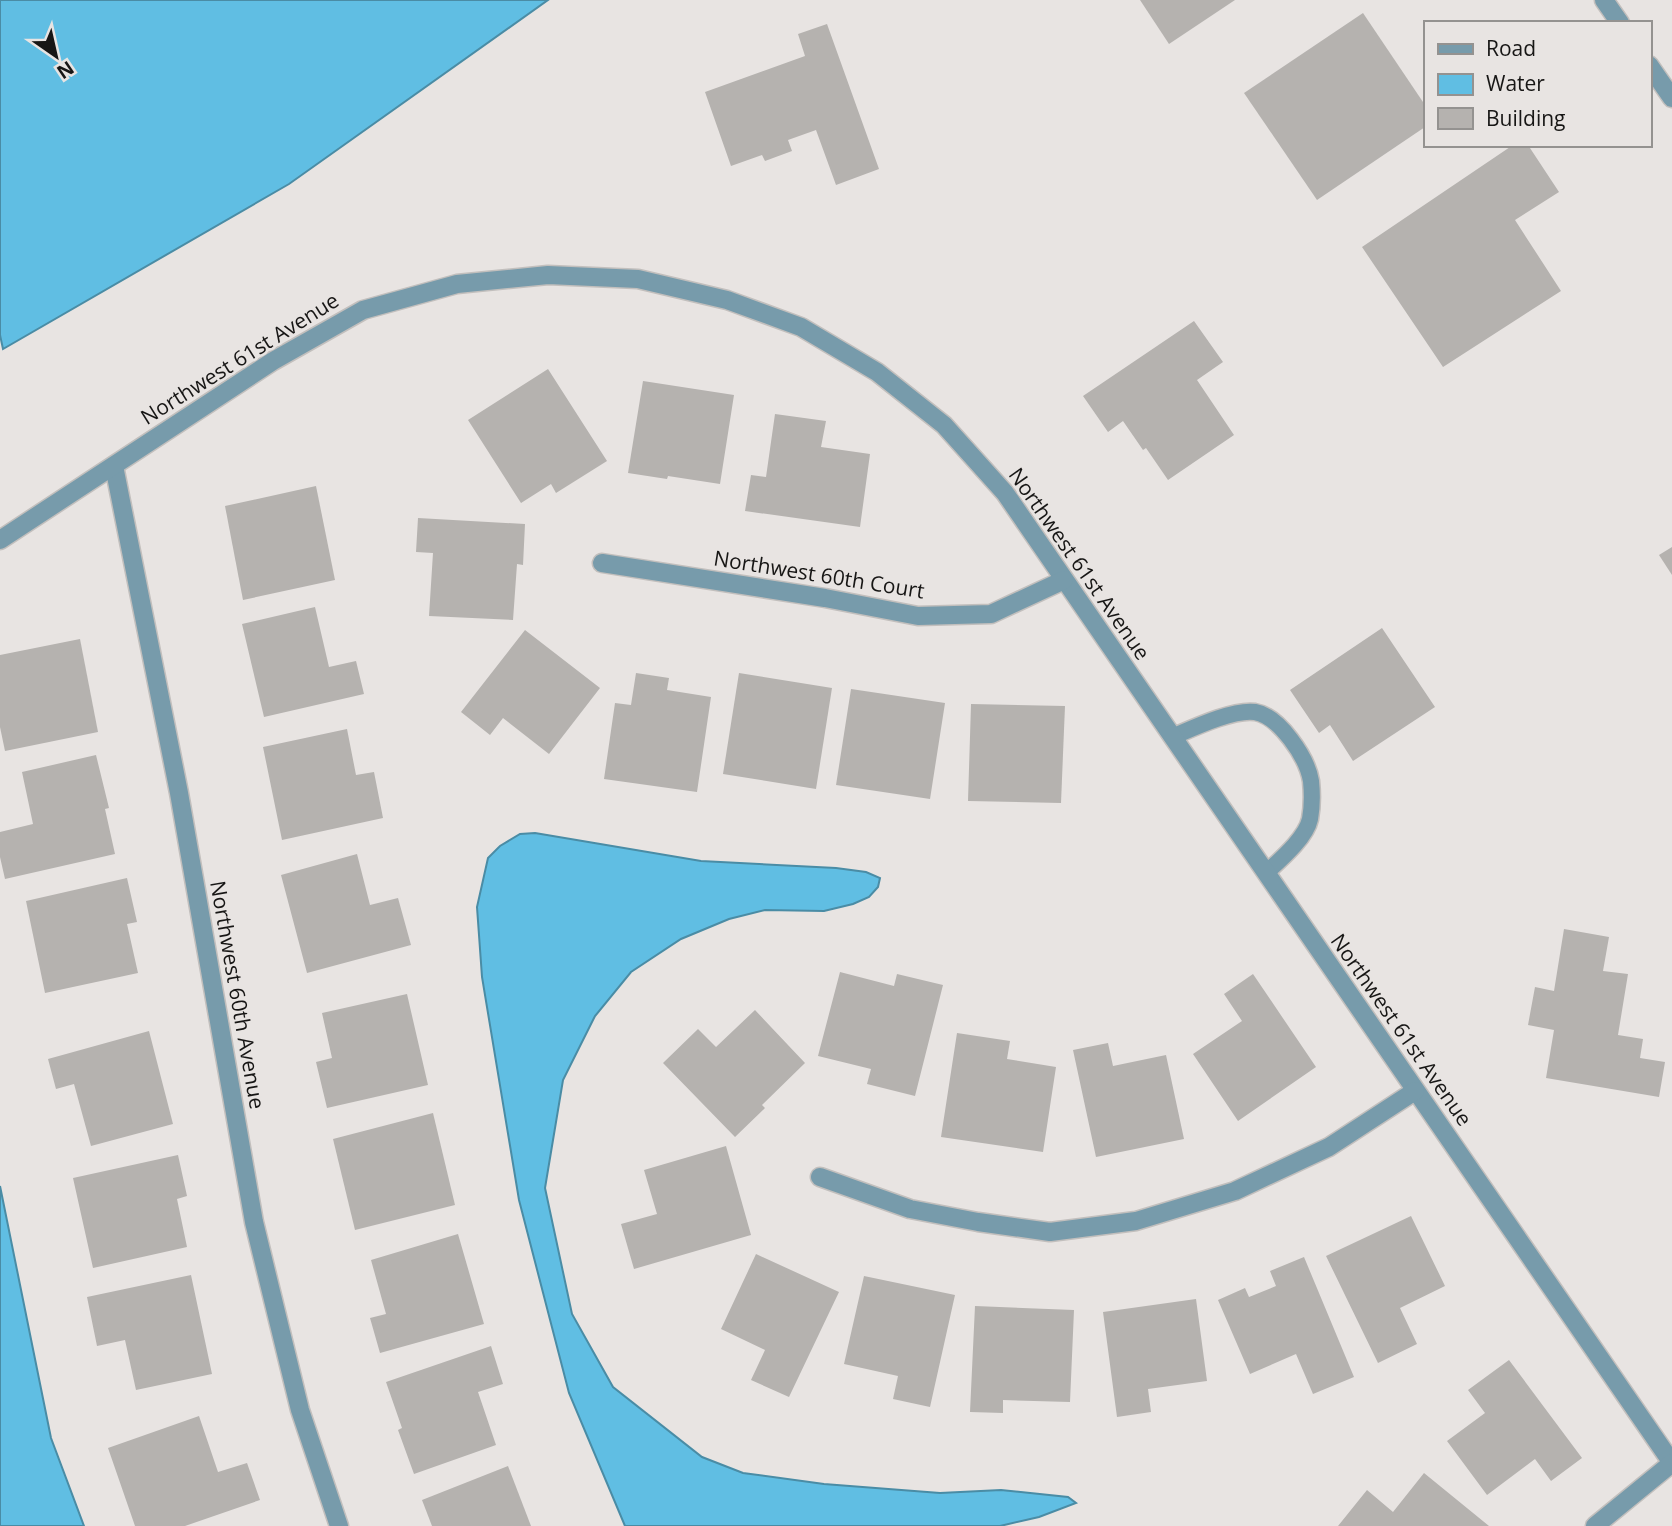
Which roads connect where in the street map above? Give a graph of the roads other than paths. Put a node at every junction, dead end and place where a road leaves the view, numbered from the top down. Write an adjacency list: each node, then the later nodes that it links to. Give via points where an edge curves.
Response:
1 (1604, 0): 2 (street)
2 (1619, 21)
3 (1651, 68): 4 (street)
4 (1672, 98)
5 (114, 466): 6 (street, Northwest 61st Avenue); 8 (street, Northwest 61st Avenue, via 273,361 363,310 457,284 548,275 638,279 727,300 801,327 877,372 944,425 997,483); 14 (street, Northwest 60th Avenue, via 179,793 254,1222 300,1410)
6 (0, 540)
7 (602, 563): 8 (street, Northwest 60th Court, via 918,616 991,614)
8 (1064, 580): 9 (street, Northwest 61st Avenue)
9 (1172, 737): 10 (street, Northwest 61st Avenue); 10 (lane, via 1219,717 1255,712 1279,724 1301,755 1311,780 1310,821)
10 (1266, 873): 11 (street, Northwest 61st Avenue)
11 (1415, 1091): 12 (street, via 1329,1147 1246,1186 1136,1221 1050,1232 990,1224 910,1209); 13 (street, Northwest 61st Avenue)
12 (820, 1177)
13 (1672, 1463): 15 (street)
14 (340, 1526)
15 (1595, 1526)

